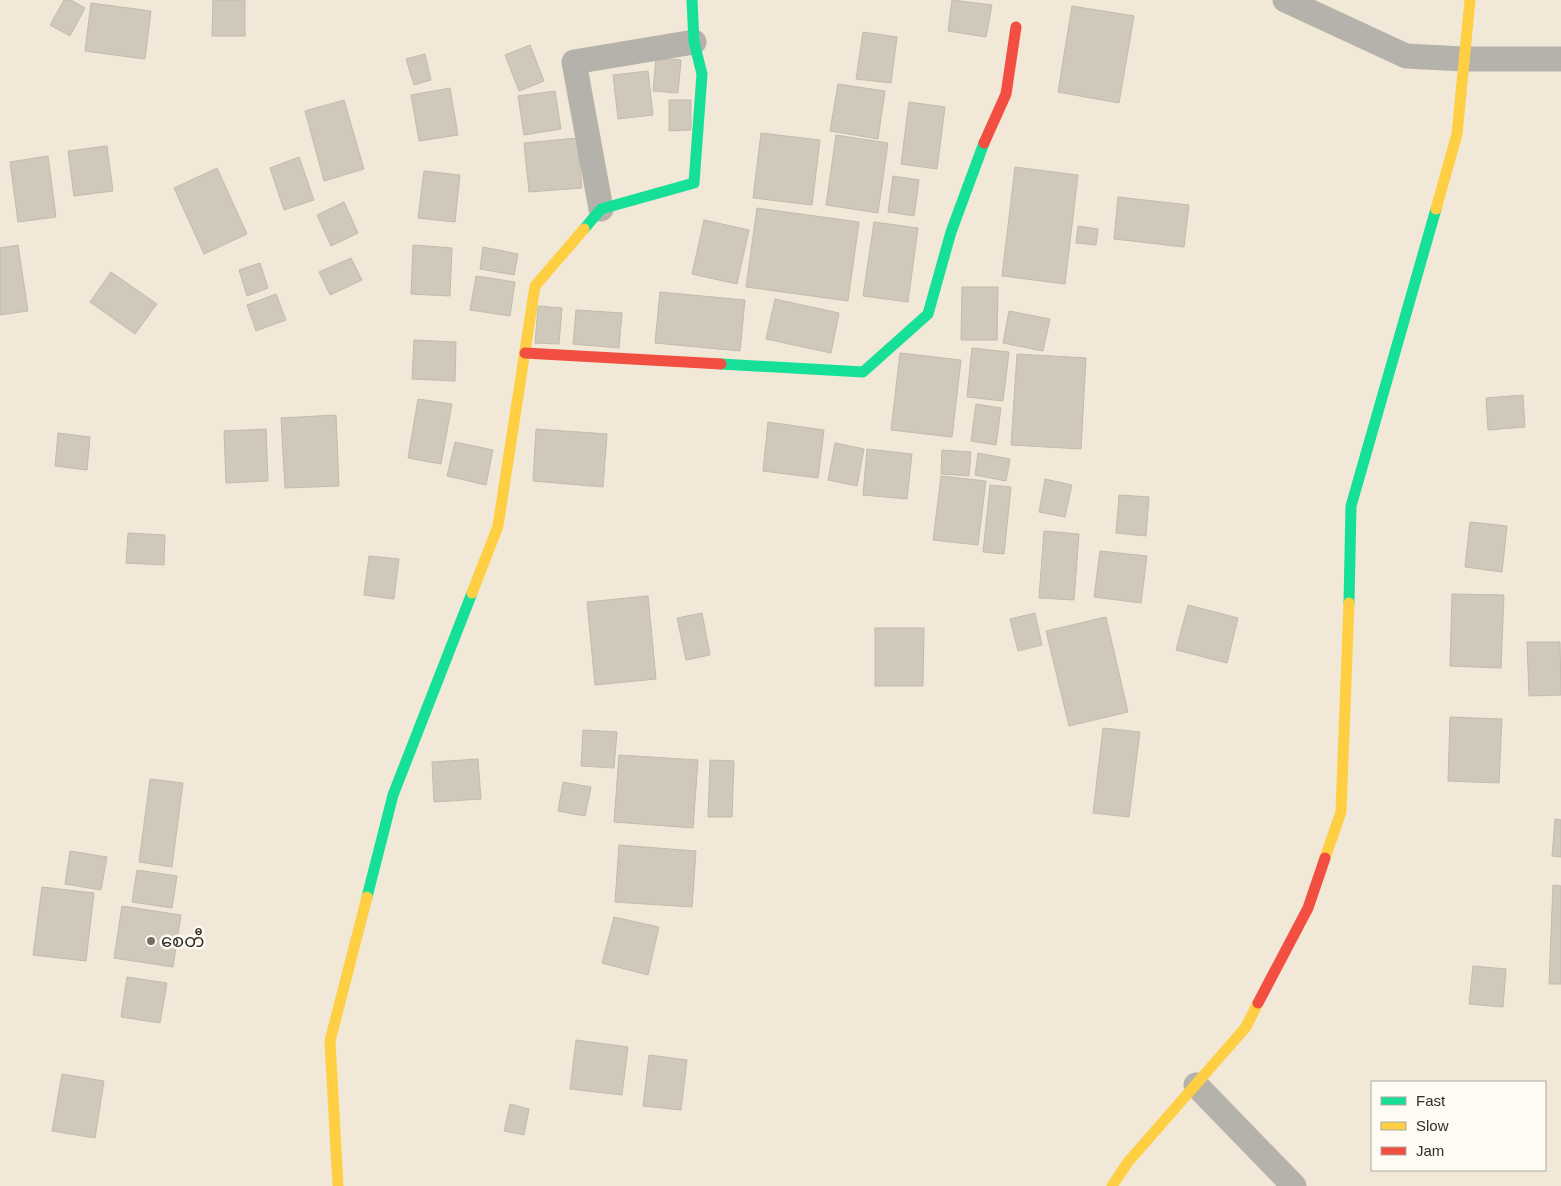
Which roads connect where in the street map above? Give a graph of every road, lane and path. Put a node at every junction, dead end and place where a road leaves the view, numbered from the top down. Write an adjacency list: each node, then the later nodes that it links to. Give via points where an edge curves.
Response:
1 (692, 0): 5 (street)
2 (1285, 0): 6 (street, via 1406,56)
3 (1470, 0): 6 (street)
4 (1016, 26): 9 (street, via 1006,94 979,154 951,232 928,314 863,372)
5 (694, 42): 8 (street, via 702,74 694,183); 8 (street, via 574,62)
6 (1464, 59): 7 (street); 10 (street, via 1456,134 1350,506 1341,812 1308,908 1246,1027)
7 (1561, 59)
8 (601, 209): 9 (street, via 535,286)
9 (525, 353): 11 (street, via 498,526 393,795 330,1041)
10 (1196, 1085): 12 (street, via 1128,1162); 13 (street)
11 (338, 1186)
12 (1112, 1186)
13 (1294, 1186)

